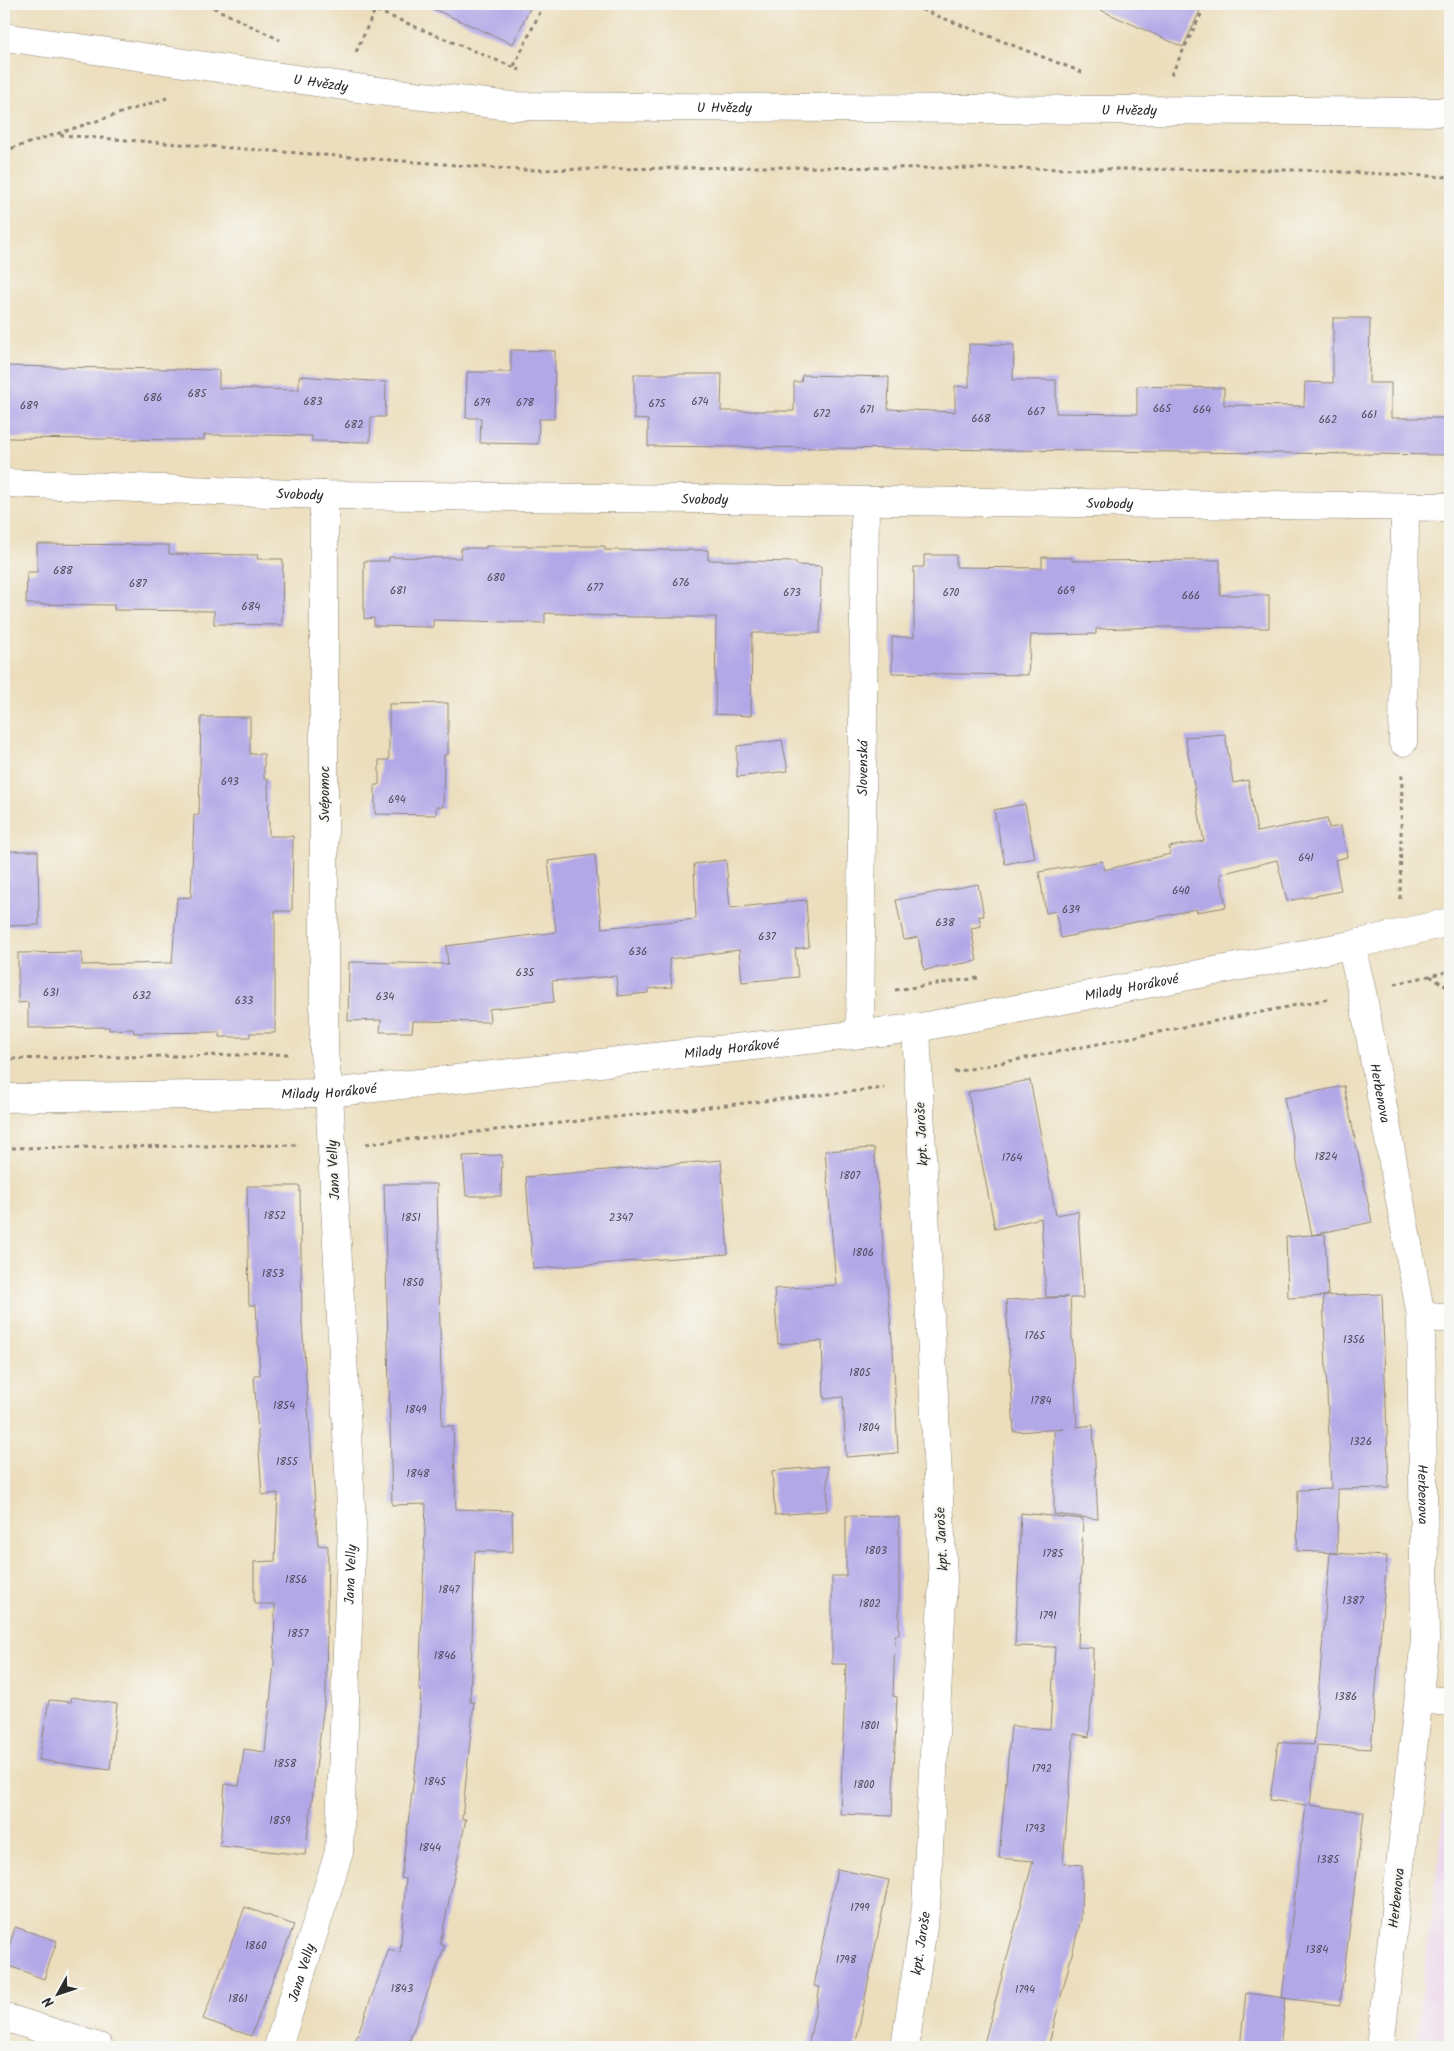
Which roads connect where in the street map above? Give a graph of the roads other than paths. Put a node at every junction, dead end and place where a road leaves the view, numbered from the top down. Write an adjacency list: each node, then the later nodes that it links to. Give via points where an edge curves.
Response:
1 (4, 38): 2 (street, U Hvězdy, via 378,91 512,106)
2 (1450, 112)
3 (4, 483): 4 (street, Svobody)
4 (324, 495): 5 (street, Svobody); 13 (street, Svépomoc, via 324,1053)
5 (865, 501): 6 (street, Svobody); 12 (street, Slovenská)
6 (1406, 507): 7 (street, Svobody); 8 (street)
7 (1450, 508)
8 (1403, 742)
9 (1450, 922): 10 (street, Milady Horákové)
10 (1351, 945): 11 (street, Milady Horákové); 15 (street, Herbenova)
11 (916, 1028): 12 (street, Milady Horákové); 22 (street, kpt. Jaroše, via 943,1579 926,1907)
12 (860, 1034): 13 (street, Milady Horákové)
13 (329, 1093): 14 (street, Milady Horákové); 21 (street, Jana Velly, via 352,1526 339,1852)
14 (4, 1098)
15 (1421, 1316): 16 (street); 17 (street, Herbenova, via 1425,1640)
16 (1450, 1319)
17 (1419, 1699): 18 (street); 23 (street, Herbenova)
18 (1450, 1702)
19 (4, 2016): 20 (street)
20 (99, 2047)
21 (278, 2047)
22 (905, 2047)
23 (1380, 2047)

